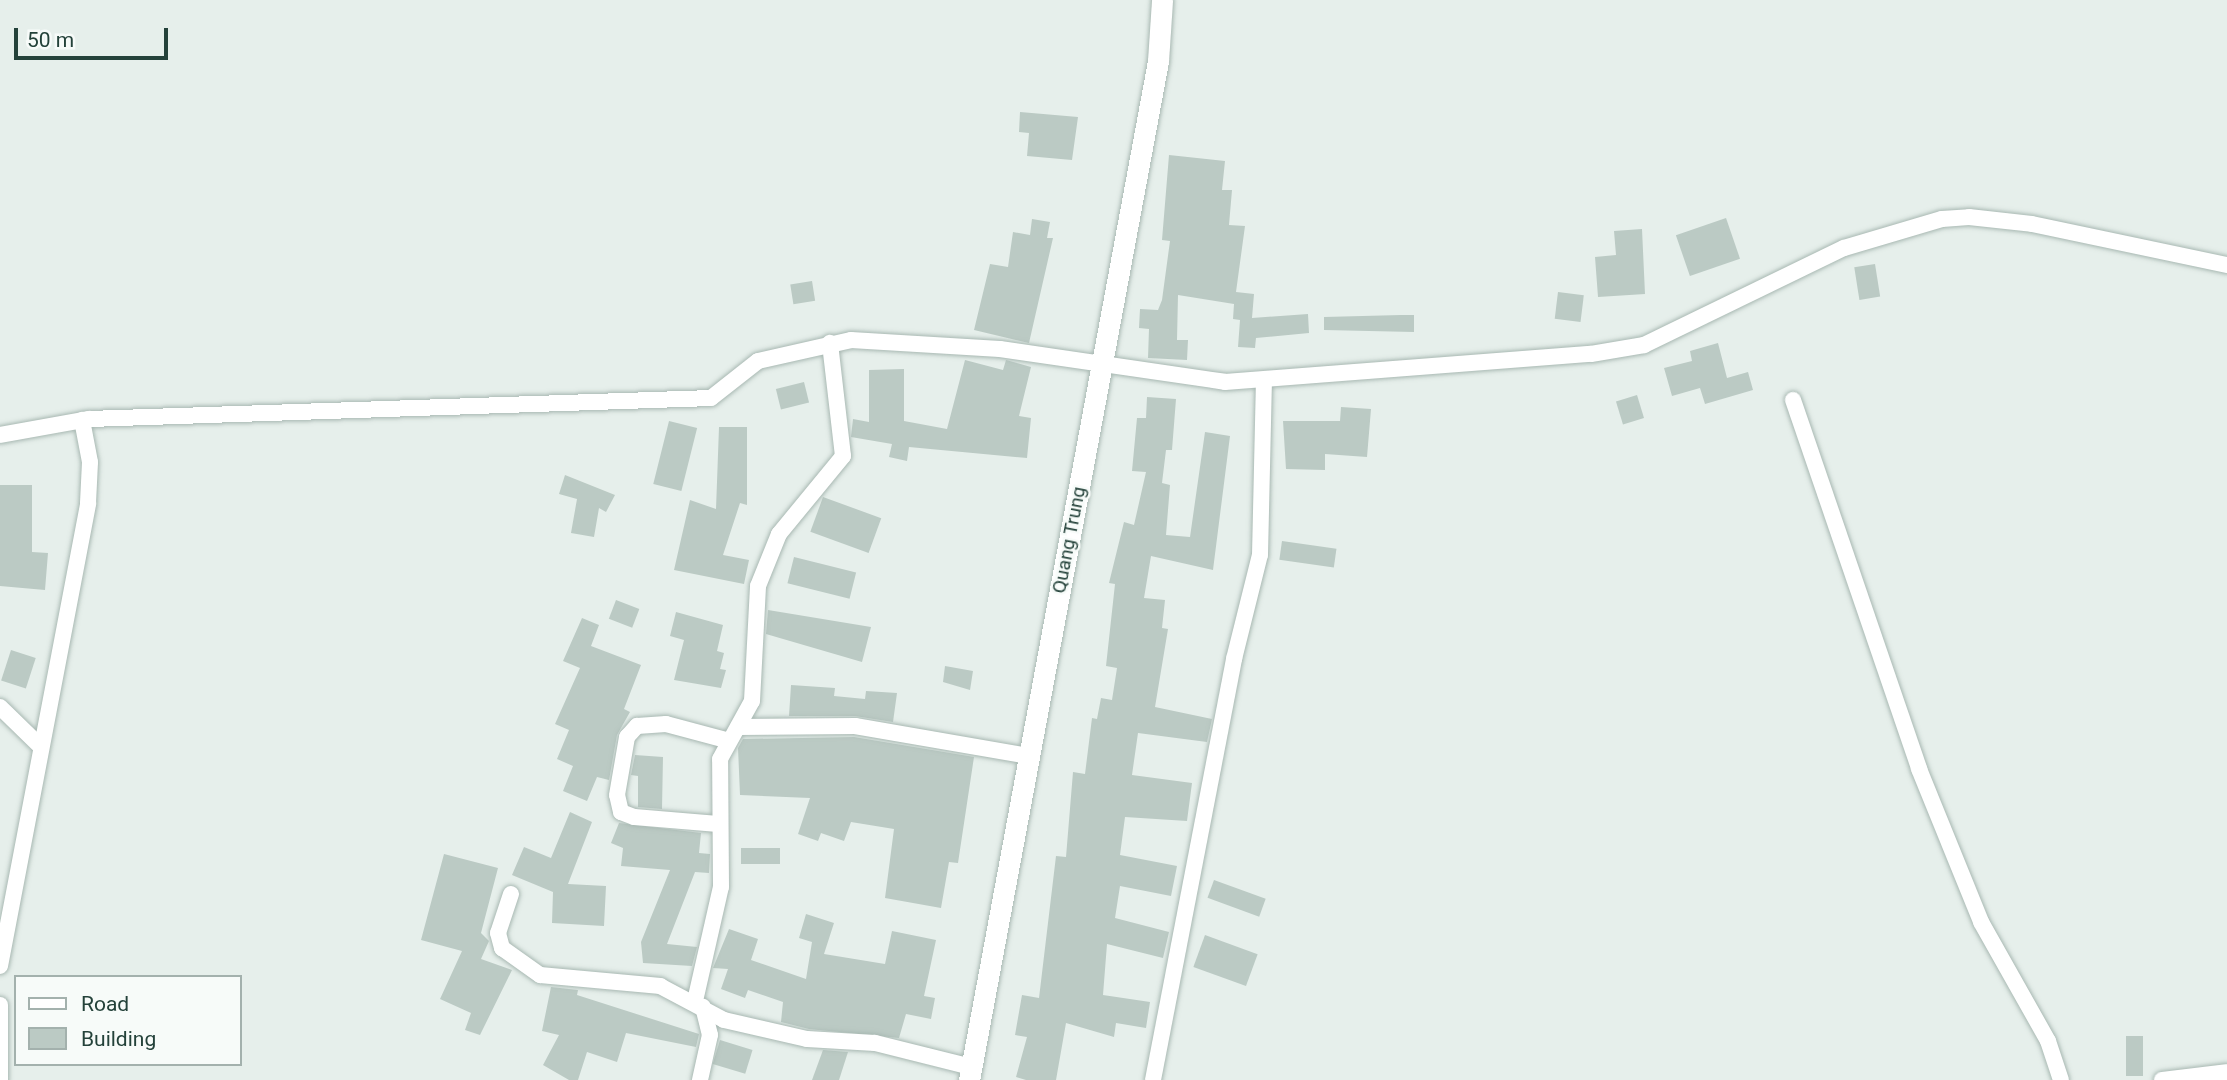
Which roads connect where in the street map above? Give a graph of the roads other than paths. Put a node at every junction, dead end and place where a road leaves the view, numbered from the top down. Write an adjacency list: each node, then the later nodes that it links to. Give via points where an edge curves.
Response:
1 (1162, 0): 4 (main road, Quang Trung, via 1158,61)
2 (2227, 265): 5 (street, via 1996,218 1942,219 1792,270 1644,345)
3 (830, 343): 4 (street, via 899,339); 7 (street, via 758,361 710,398); 10 (street, via 843,456 796,511 766,560 754,611 752,701)
4 (1102, 364): 5 (street, via 1175,378); 13 (main road, Quang Trung)
5 (1264, 383): 23 (street, via 1260,555 1226,695)
6 (1793, 400): 24 (street, via 1919,769 1981,922 2048,1041)
7 (82, 420): 8 (street); 12 (street, via 90,462 88,503)
8 (0, 435)
9 (0, 706): 12 (street)
10 (738, 727): 11 (street); 13 (street, via 855,726)
11 (726, 740): 14 (street, via 716,789); 14 (street, via 666,724 637,726 627,737 617,795 617,807 626,815)
12 (38, 744): 16 (street)
13 (1029, 756): 20 (main road, Quang Trung)
14 (718, 824): 17 (street, via 721,887)
15 (511, 894): 17 (street, via 498,933 507,956 520,965 573,981 660,986)
16 (0, 966)
17 (699, 1004): 20 (street, via 724,1020 766,1030 875,1043); 22 (street, via 710,1035)
18 (1, 1012): 21 (street)
19 (2227, 1072): 25 (street)
20 (970, 1073)
21 (0, 1080)
22 (700, 1080)
23 (1153, 1080)
24 (2061, 1080)
25 (2162, 1080)

